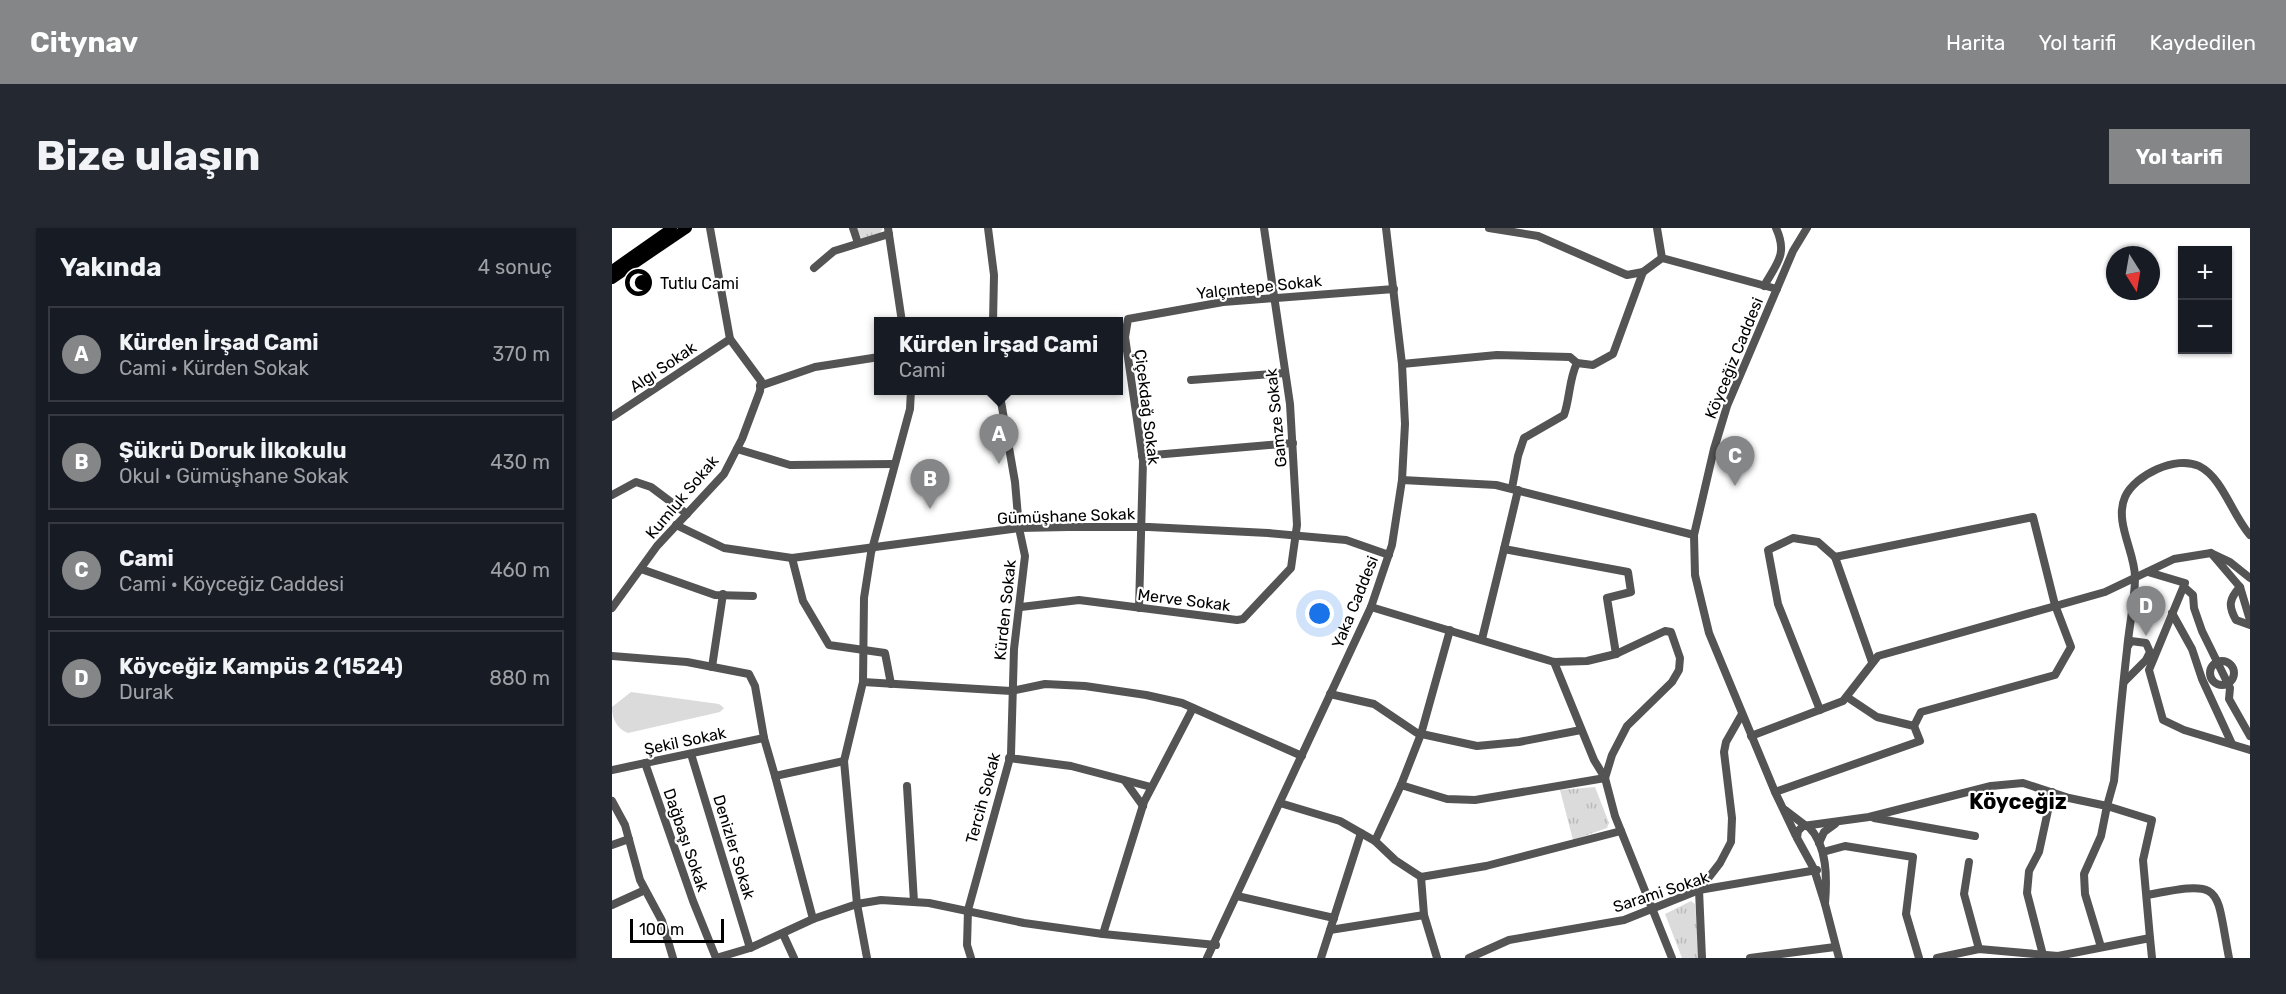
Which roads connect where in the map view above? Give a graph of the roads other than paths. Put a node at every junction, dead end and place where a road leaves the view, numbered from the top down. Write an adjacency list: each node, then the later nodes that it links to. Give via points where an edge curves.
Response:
1 (672, 228): 16 (main road)
2 (687, 228): 18 (main road)
3 (710, 228): 26 (street)
4 (853, 228): 13 (street)
5 (988, 228): 24 (street, via 994,275)
6 (1264, 228): 22 (street, Gamze Sokak)
7 (1386, 228): 20 (street, Yaka Caddesi)
8 (1489, 228): 17 (street, via 1538,236 1627,275)
9 (1657, 228): 14 (street)
10 (1776, 228): 19 (street, via 1783,243)
11 (1807, 228): 21 (street, Köyceğiz Caddesi)
12 (889, 231): 13 (street); 23 (street)
13 (858, 243): 15 (street, via 834,251)
14 (1662, 258): 17 (street); 19 (street)
15 (814, 267)
16 (612, 270)
17 (1643, 272): 28 (street, via 1612,354 1593,365)
18 (612, 279)
19 (1764, 286): 21 (street)
20 (1394, 289): 22 (street, Yalçıntepe Sokak); 29 (street, Yaka Caddesi)
21 (1777, 289): 47 (street, Köyceğiz Caddesi, via 1728,406)
22 (1275, 297): 25 (street, Yalçıntepe Sokak); 30 (street, Gamze Sokak)
23 (901, 317)
24 (993, 317)
25 (1128, 319): 38 (street, Çiçekdağ Sokak, via 1125,337)
26 (730, 339): 32 (street); 35 (street, Algı Sokak)
27 (874, 358): 32 (street, via 815,368)
28 (1577, 363): 29 (street, via 1570,357 1497,355); 41 (street, via 1564,415 1524,438)
29 (1402, 364): 40 (street, Yaka Caddesi)
30 (1285, 373): 31 (street); 36 (street, Gamze Sokak)
31 (1191, 380)
32 (760, 386): 37 (street, Kumluk Sokak)
33 (911, 395): 39 (street)
34 (1000, 395): 46 (street, Kürden Sokak, via 1016,482)
35 (612, 417)
36 (1293, 443): 38 (street); 49 (street, Gamze Sokak)
37 (737, 449): 39 (street, via 790,465); 43 (street, Kumluk Sokak, via 724,474)
38 (1142, 456): 45 (street, Çiçekdağ Sokak)
39 (894, 464): 50 (street)
40 (1402, 480): 41 (street); 53 (street, Yaka Caddesi)
41 (1515, 489): 47 (street); 51 (street)
42 (612, 495): 43 (street, via 636,482 651,487)
43 (687, 514): 44 (street, Kumluk Sokak)
44 (676, 525): 55 (street, Gümüşhane Sokak, via 724,548); 56 (street, Kumluk Sokak)
45 (1141, 527): 46 (street, Gümüşhane Sokak); 49 (street, Gümüşhane Sokak); 68 (street, Çiçekdağ Sokak)
46 (1019, 528): 50 (street, Gümüşhane Sokak); 67 (street, Kürden Sokak, via 1025,556)
47 (1694, 535): 94 (street, Köyceğiz Caddesi, via 1695,575 1708,633)
48 (2250, 535): 59 (street, via 2206,471 2190,463 2170,465 2136,483 2123,504 2122,519)
49 (1296, 536): 53 (street, Gümüşhane Sokak, via 1346,540); 68 (street, Merve Sokak, via 1291,568 1243,619)
50 (873, 546): 55 (street, Gümüşhane Sokak); 74 (street, via 864,598)
51 (1504, 549): 72 (street); 75 (street, via 1628,572 1631,592 1607,598)
52 (2211, 553): 57 (street, via 2174,559); 58 (street); 61 (street)
53 (1389, 555): 65 (street, Yaka Caddesi)
54 (1835, 557): 64 (street, via 2033,517); 80 (street); 93 (street, via 1818,542 1792,538 1768,549 1778,604)
55 (792, 558): 74 (street, via 803,601 829,645)
56 (641, 569): 62 (street); 66 (street, Kumluk Sokak)
57 (2148, 572): 59 (street); 60 (street, via 2185,584)
58 (2250, 578)
59 (2135, 579): 64 (street); 73 (street)
60 (2184, 587): 69 (street); 78 (street, via 2193,595 2202,632)
61 (2240, 587): 70 (street); 70 (street, via 2230,605 2236,620)
62 (723, 594): 63 (street); 81 (street)
63 (753, 596)
64 (2055, 605): 80 (street, via 1918,643 1878,656); 95 (street, via 2071,647 2055,675 1921,712)
65 (1371, 607): 71 (street); 90 (street, Yaka Caddesi)
66 (612, 608)
67 (1021, 608): 68 (street, Merve Sokak, via 1079,600); 89 (street, Kürden Sokak)
68 (1138, 608)
69 (2172, 613): 76 (street); 101 (street, via 2192,648)
70 (2250, 622)
71 (1450, 630): 72 (street); 97 (street)
72 (1482, 639): 79 (street)
73 (2127, 647): 76 (street, via 2131,641 2143,641); 88 (street)
74 (863, 650): 85 (street); 86 (street, via 885,653)
75 (1616, 654): 79 (street, via 1587,661); 110 (street, via 1665,631 1671,632 1680,658 1679,670 1672,682 1627,726)
76 (2152, 655): 88 (street); 101 (street, via 2149,670 2163,720)
77 (612, 656): 81 (street)
78 (2218, 661): 82 (street, via 2226,661); 83 (street); 84 (street, via 2210,669)
79 (1554, 662): 96 (street)
80 (1872, 662): 91 (street)
81 (712, 667): 100 (street, via 749,674 755,686)
82 (2233, 668): 83 (street); 87 (street, via 2234,678)
83 (2223, 672): 84 (street); 87 (street)
84 (2211, 678): 87 (street, via 2217,684)
85 (863, 682): 86 (street); 106 (street)
86 (891, 684): 89 (street)
87 (2228, 684): 99 (street, via 2229,699)
88 (2123, 685): 120 (street, via 2114,781)
89 (1011, 691): 92 (street, via 1046,684 1085,686 1146,695); 105 (street, Tercih Sokak)
90 (1330, 694): 97 (street, via 1374,704); 104 (street, Yaka Caddesi)
91 (1847, 697): 93 (street); 95 (street, via 1877,717)
92 (1193, 708): 104 (street); 114 (street)
93 (1820, 710): 98 (street)
94 (1742, 714): 98 (street, Köyceğiz Caddesi); 142 (street, via 1724,752 1731,842)
95 (1914, 726): 115 (street, via 1920,741)
96 (1581, 730): 97 (street, via 1477,746); 110 (street)
97 (1421, 734): 112 (street)
98 (1751, 736): 115 (street, Köyceğiz Caddesi)
99 (2250, 736)
100 (764, 738): 103 (street, Şekil Sokak); 109 (street)
101 (2232, 744): 102 (street)
102 (2250, 750)
103 (691, 754): 107 (street, Şekil Sokak); 161 (street, Denizler Sokak)
104 (1302, 756): 118 (street, Yaka Caddesi)
105 (1009, 759): 111 (street, via 1071,766); 150 (street, Tercih Sokak)
106 (844, 761): 109 (street); 146 (street)
107 (645, 763): 108 (street, Şekil Sokak); 169 (street, Dağbaşı Sokak)
108 (612, 770)
109 (776, 776): 153 (street)
110 (1605, 778): 112 (street, via 1475,800 1447,799); 126 (street)
111 (1125, 781): 114 (street); 119 (street)
112 (1401, 785): 131 (street)
113 (907, 786): 145 (street)
114 (1151, 787): 119 (street)
115 (1775, 792): 121 (street, Köyceğiz Caddesi)
116 (2052, 792): 120 (street); 123 (street, via 2023,783 1991,786); 165 (street, via 2039,852 2029,871 2027,893)
117 (612, 801): 122 (street)
118 (1280, 803): 127 (street, via 1340,821); 144 (street, Yaka Caddesi)
119 (1143, 806): 156 (street)
120 (2107, 806): 143 (street, via 2152,820 2143,860); 160 (street, via 2102,836 2084,874 2085,894)
121 (1784, 809): 125 (street, Köyceğiz Caddesi); 129 (street, Köyceğiz Caddesi)
122 (614, 811): 130 (street)
123 (1869, 817): 124 (street); 128 (street)
124 (1839, 822): 125 (street); 132 (street, via 1824,832)
125 (1807, 826): 129 (street, via 1799,829); 132 (street, Köyceğiz Caddesi)
126 (1621, 831): 140 (street, via 1486,866); 149 (street)
127 (1361, 832): 131 (street); 152 (street)
128 (1975, 836)
129 (1797, 838): 135 (street, Köyceğiz Caddesi)
130 (629, 839): 133 (street); 141 (street)
131 (1375, 841): 140 (street)
132 (1819, 843): 134 (street, Köyceğiz Caddesi)
133 (612, 845)
134 (1823, 852): 136 (street, Köyceğiz Caddesi); 181 (street, via 1845,846 1913,857 1906,914)
135 (1807, 858): 138 (street, Köyceğiz Caddesi); 139 (street)
136 (1824, 862): 138 (street, Sarami Sokak, via 1822,868); 147 (street)
137 (1969, 862): 162 (street, via 1964,894)
138 (1814, 869): 139 (street, Sarami Sokak); 147 (street)
139 (1793, 875): 142 (street, Sarami Sokak)
140 (1421, 877): 151 (street)
141 (645, 890): 148 (street); 168 (street, via 663,921)
142 (1699, 890): 149 (street, Sarami Sokak); 177 (street)
143 (2147, 895): 157 (street); 184 (street, via 2200,886 2210,890 2219,904)
144 (1237, 896): 152 (street); 158 (street, Yaka Caddesi)
145 (914, 902): 146 (street, via 881,900); 150 (street)
146 (857, 904): 153 (street); 171 (street)
147 (1826, 904): 159 (street)
148 (612, 905)
149 (1652, 908): 164 (street, Sarami Sokak, via 1624,920 1509,940); 176 (street)
150 (968, 910): 156 (street); 172 (street, Tercih Sokak, via 966,945)
151 (1424, 915): 154 (street); 174 (street)
152 (1334, 918): 154 (street)
153 (813, 919): 155 (street)
154 (1329, 930): 173 (street)
155 (783, 934): 161 (street); 170 (street)
156 (1102, 934): 158 (street)
157 (2150, 938): 160 (street); 183 (street)
158 (1216, 945): 167 (street, Yaka Caddesi)
159 (1835, 947): 163 (street); 180 (street)
160 (2101, 947): 165 (street, via 2058,956)
161 (750, 948): 169 (street)
162 (1979, 948): 166 (street); 182 (street)
163 (1821, 949): 178 (street); 179 (street)
164 (1489, 954): 175 (street, Sarami Sokak)
165 (2043, 955): 166 (street)
166 (2027, 956)
167 (1208, 957)
168 (673, 958)
169 (716, 958)
170 (794, 958)
171 (867, 958)
172 (971, 958)
173 (1321, 958)
174 (1437, 958)
175 (1469, 958)
176 (1672, 958)
177 (1702, 958)
178 (1750, 958)
179 (1821, 958)
180 (1839, 958)
181 (1919, 958)
182 (1936, 958)
183 (2152, 958)
184 (2229, 958)

